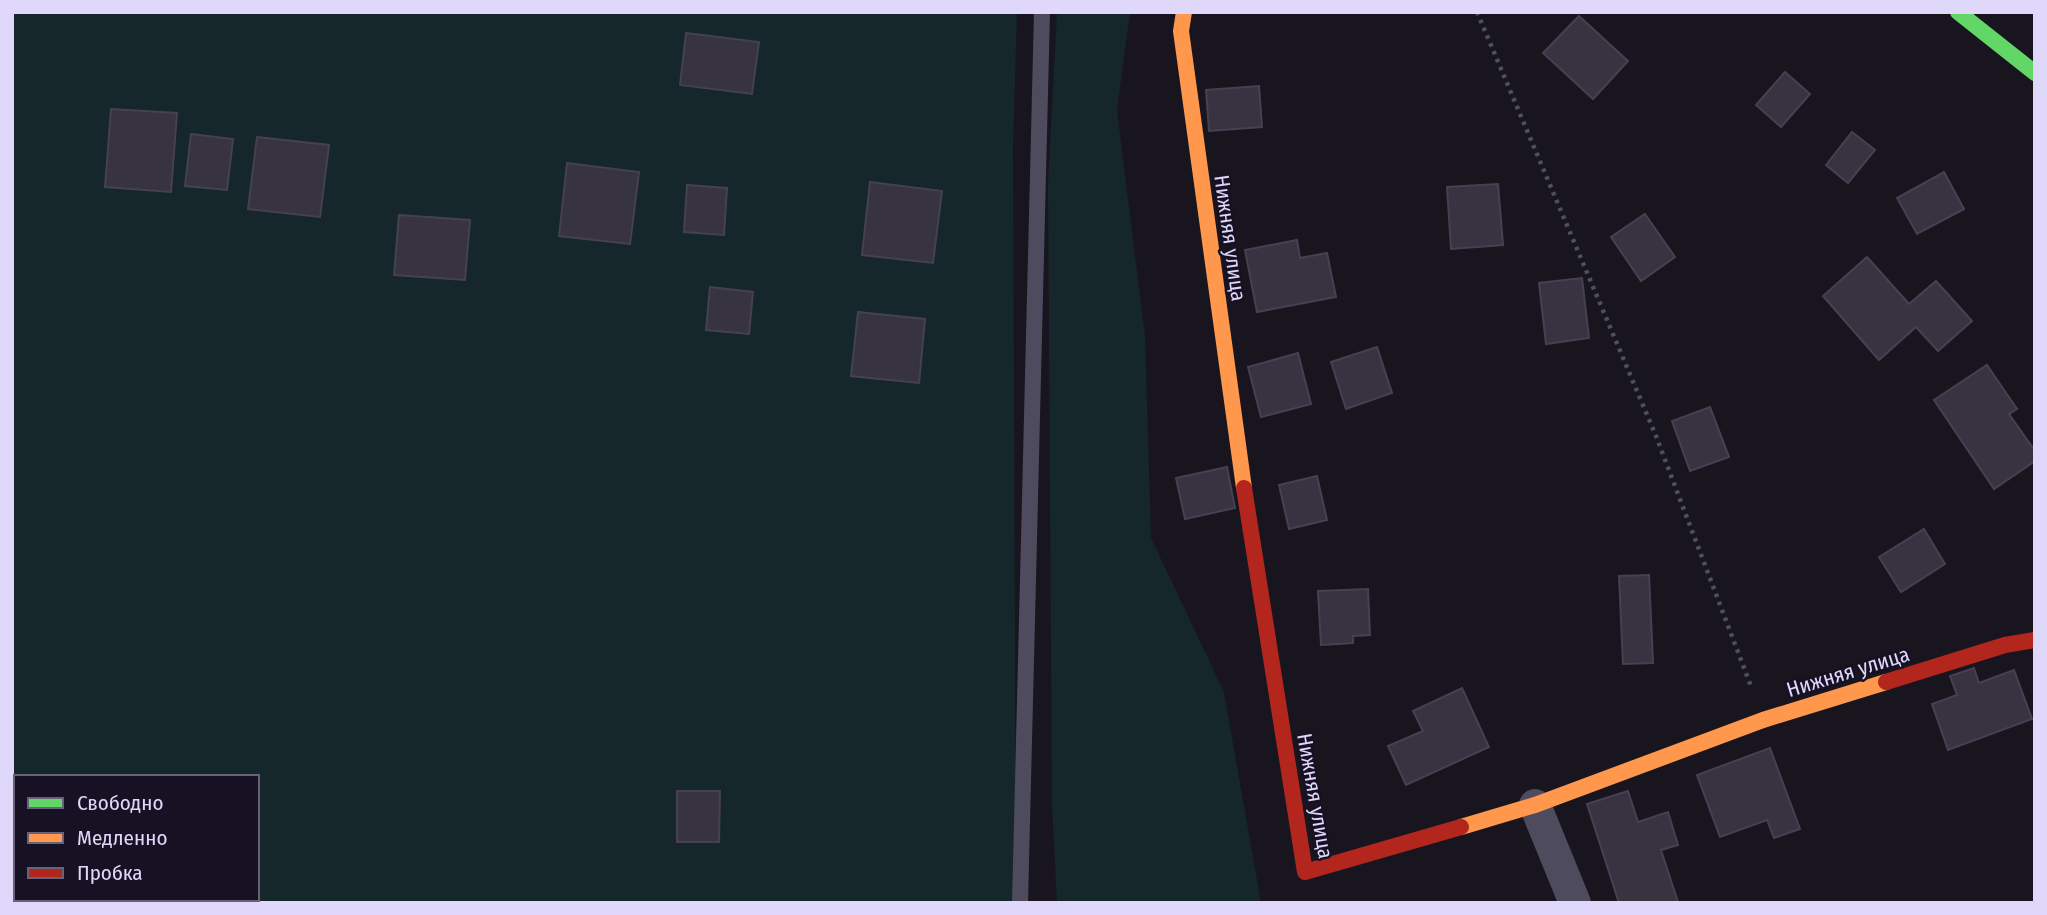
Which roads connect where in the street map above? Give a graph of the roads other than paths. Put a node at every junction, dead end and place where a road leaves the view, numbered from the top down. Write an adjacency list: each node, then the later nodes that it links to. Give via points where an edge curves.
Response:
1 (1042, 12): 7 (lane)
2 (1184, 12): 6 (street, Нижняя улица, via 1181,32 1232,413 1304,873)
3 (1958, 12): 4 (street)
4 (2035, 74)
5 (2035, 640): 6 (street, Нижняя улица, via 2005,645 1763,720)
6 (1535, 805): 8 (street)
7 (1020, 903)
8 (1575, 903)

